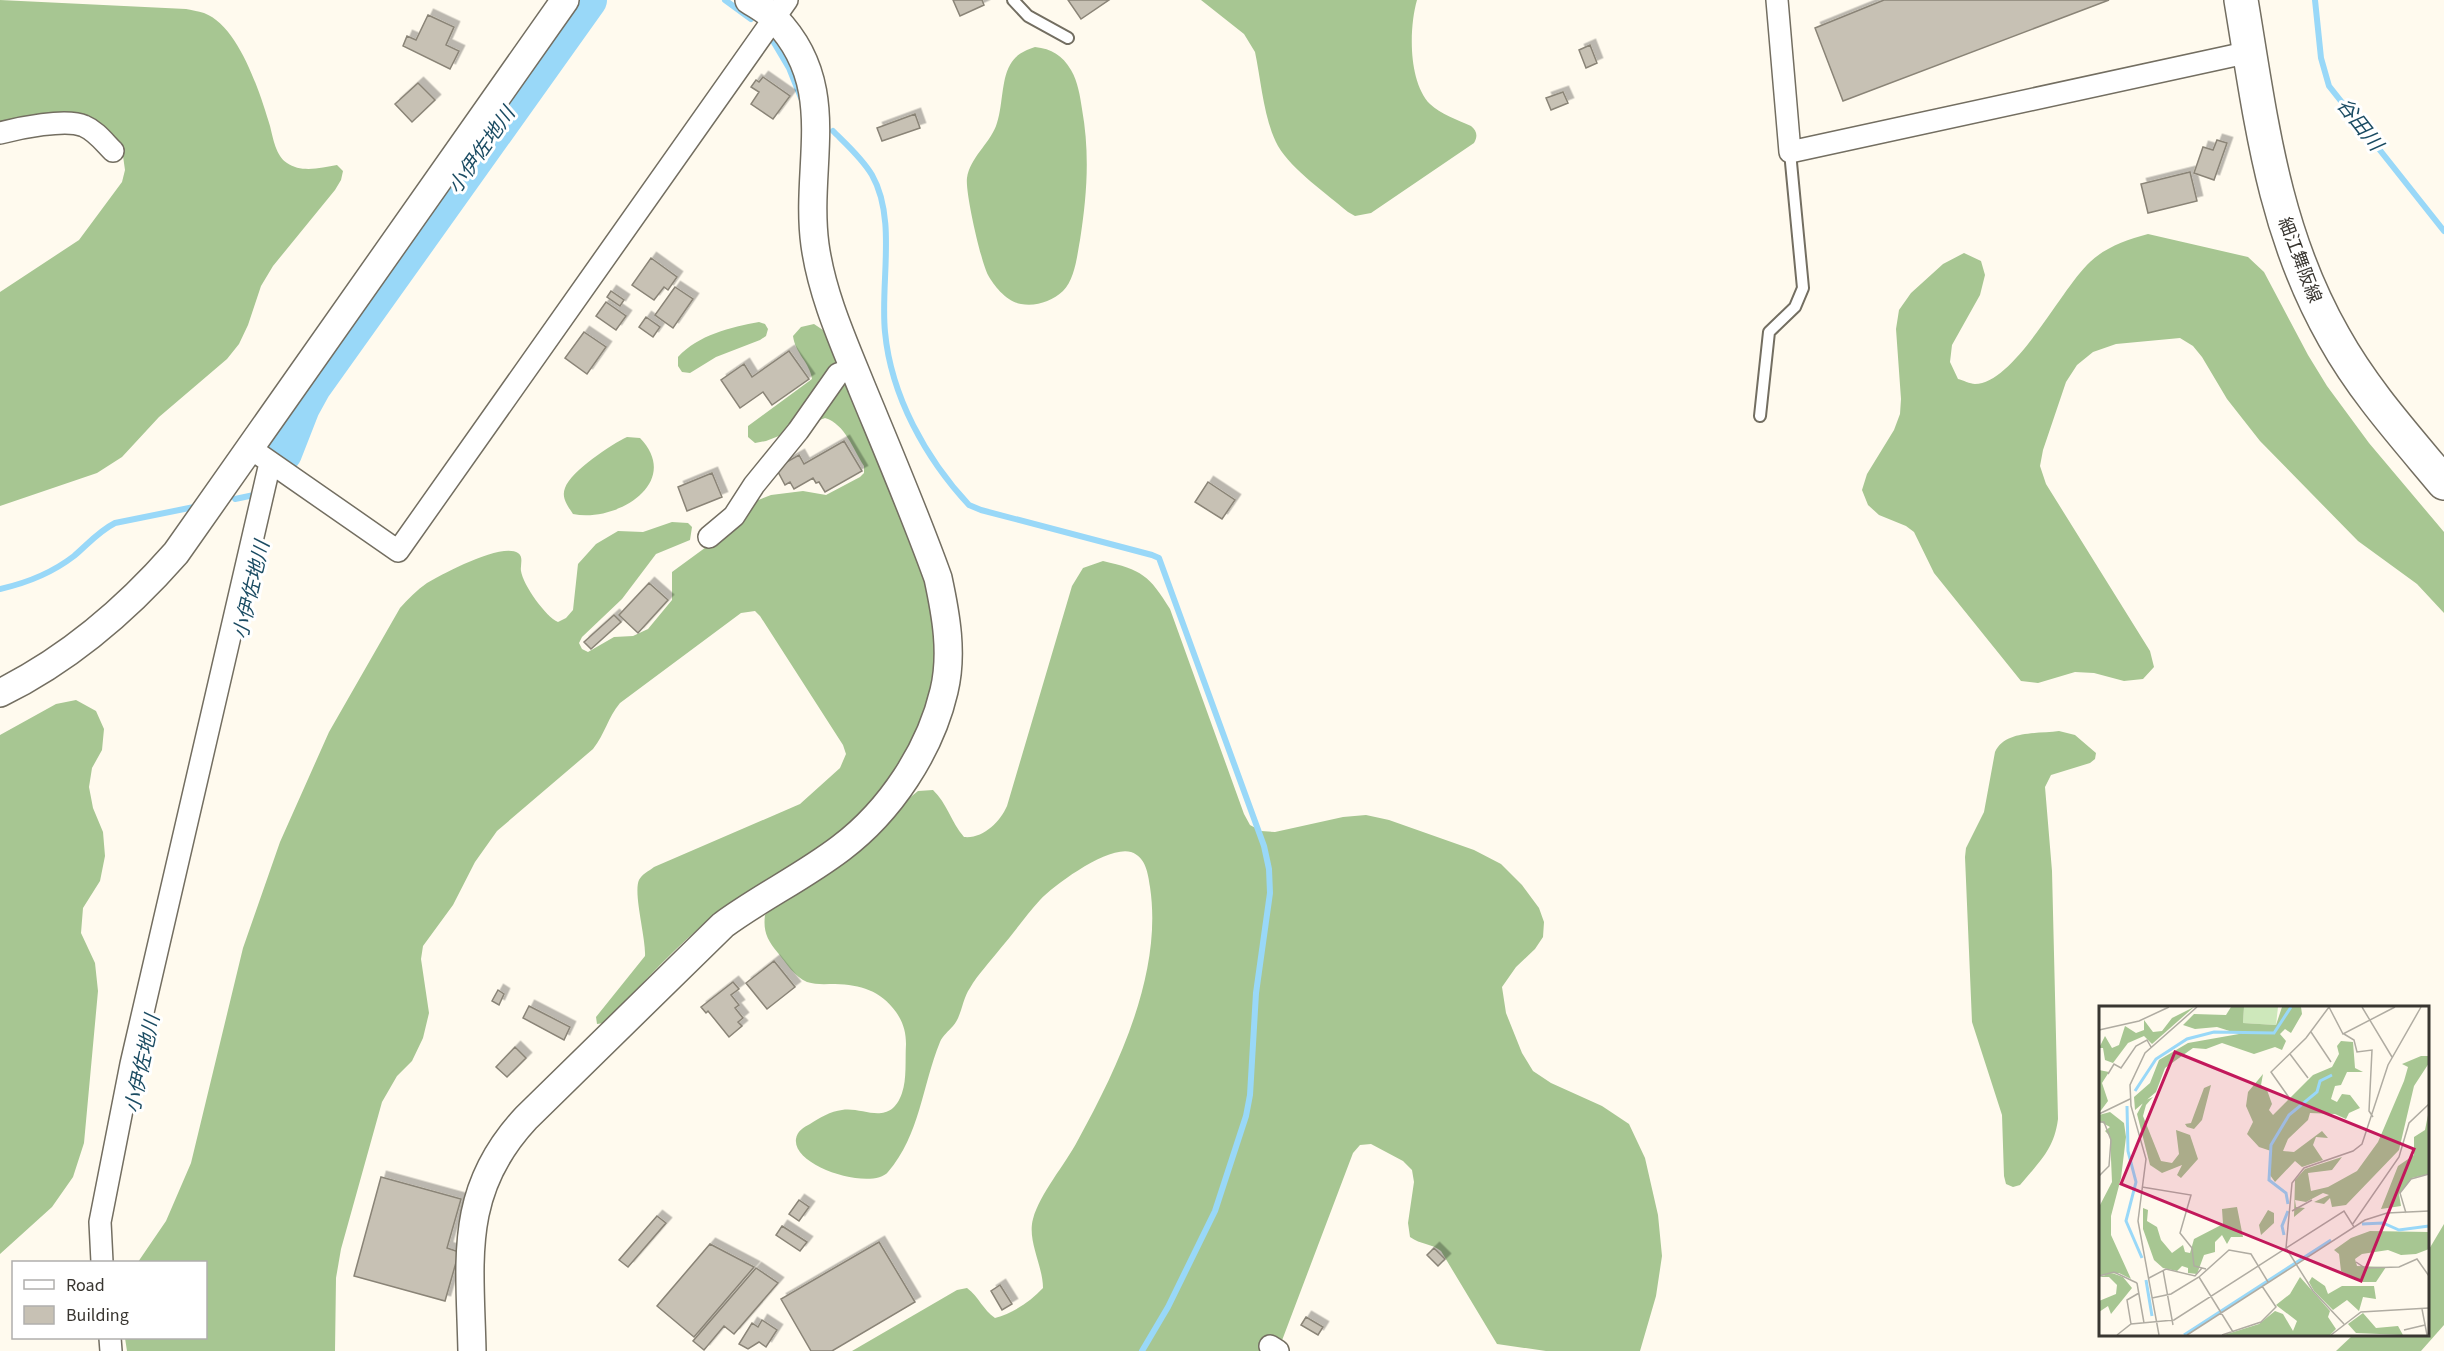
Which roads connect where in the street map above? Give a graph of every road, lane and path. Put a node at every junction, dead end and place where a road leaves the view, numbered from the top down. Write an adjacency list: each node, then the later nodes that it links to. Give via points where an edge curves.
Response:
1 (565, 0): 14 (street)
2 (749, 0): 6 (street)
3 (1013, 0): 7 (lane, via 1028,16)
4 (1777, 0): 11 (street)
5 (2241, 0): 8 (main road, 細江舞阪線)
6 (780, 9): 12 (street, via 812,87 817,112 812,197 815,245 825,293); 14 (street, via 398,551)
7 (1068, 38)
8 (2250, 52): 11 (street); 15 (main road, 細江舞阪線, via 2272,182 2304,279 2324,320 2372,396)
9 (0, 133): 10 (street, via 38,126 83,125)
10 (113, 151)
11 (1790, 152): 13 (lane, via 1803,288 1795,307 1769,332)
12 (854, 368): 16 (street, via 838,374 734,516); 19 (street, via 938,578 948,652 944,690 933,726 901,784 871,821 812,869 723,925 512,1133 491,1165 475,1209 470,1251)
13 (1760, 416)
14 (270, 462): 17 (street, via 127,604 73,649); 18 (street, via 131,1064 100,1222)
15 (2444, 483)
16 (709, 537)
17 (0, 693)
18 (102, 1261)
19 (472, 1351)

